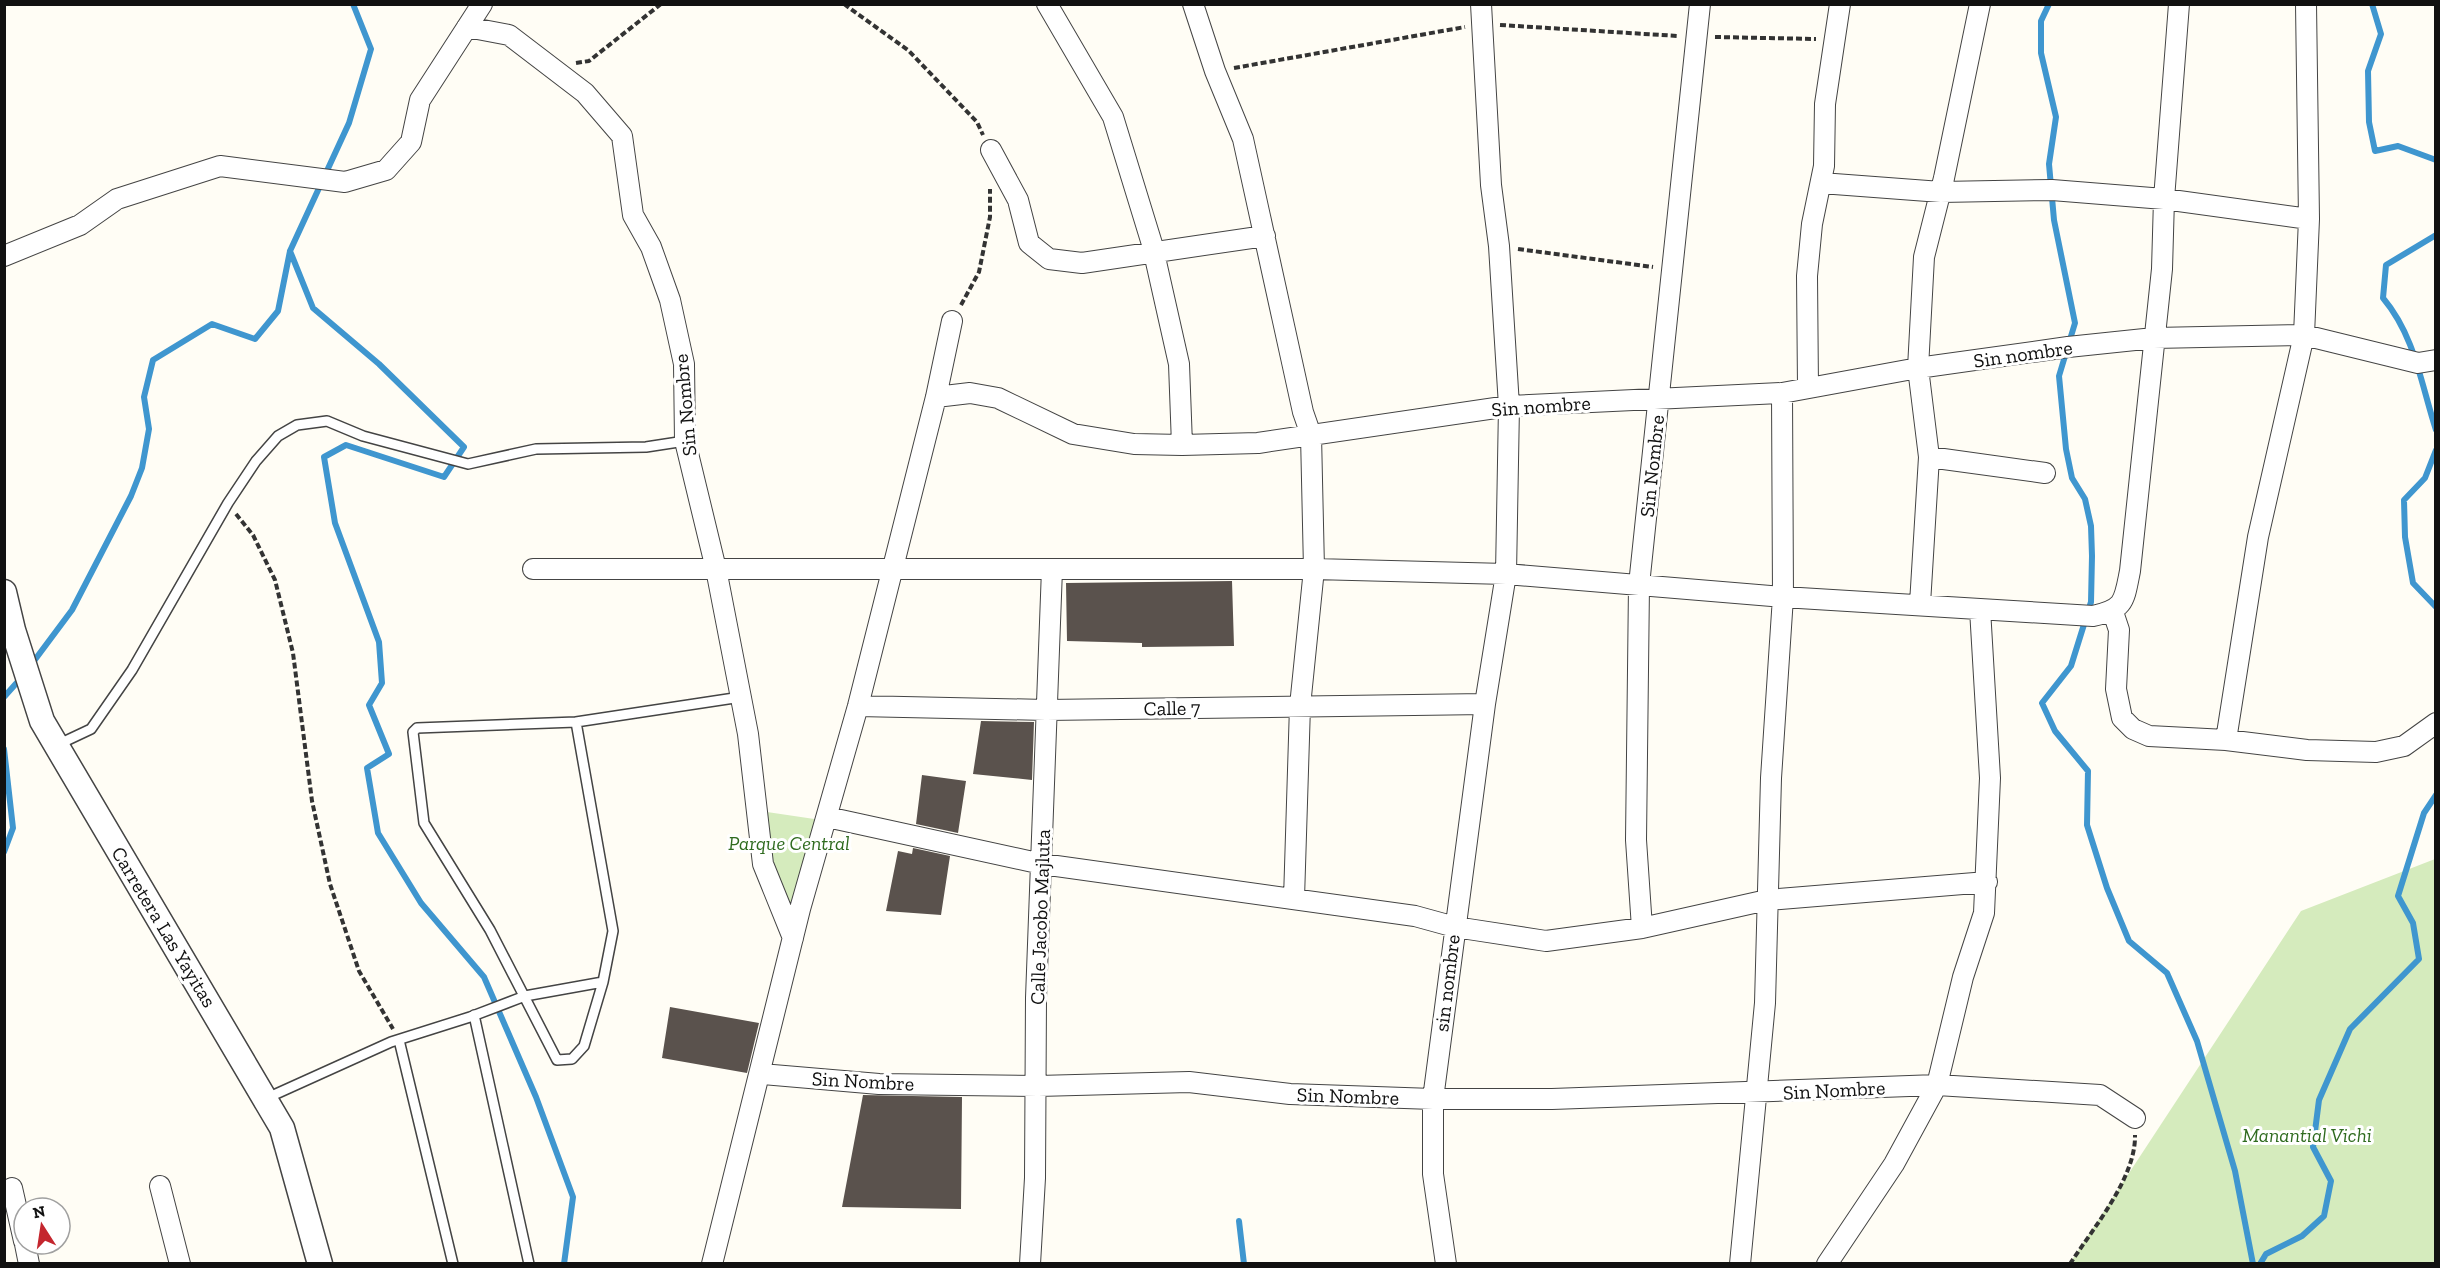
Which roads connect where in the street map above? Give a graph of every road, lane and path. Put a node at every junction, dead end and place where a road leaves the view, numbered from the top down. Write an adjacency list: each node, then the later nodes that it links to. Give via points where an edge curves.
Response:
1 (482, 4): 12 (street)
2 (661, 4): 15 (path, via 589,61)
3 (844, 4): 17 (path, via 908,50 977,122)
4 (1047, 4): 25 (street, via 1113,117)
5 (1193, 4): 16 (street)
6 (1700, 4): 13 (street, Sin Nombre)
7 (1840, 4): 14 (street)
8 (1980, 4): 20 (street)
9 (2179, 4): 21 (street)
10 (2306, 4): 22 (street)
11 (1481, 14): 13 (path); 16 (path); 24 (street, sin nombre, via 1491,185)
12 (467, 27): 15 (street, Sin Nombre, via 509,35); 26 (street, via 420,100 411,142 386,170 345,182 220,166 117,199 81,225)
13 (1698, 37): 14 (path); 27 (street, Sin Nombre)
14 (1834, 39): 19 (street, via 1825,104)
15 (551, 67): 39 (street, Sin Nombre, via 585,93 622,136 633,215 651,247 670,300 684,364)
16 (1215, 71): 23 (street, via 1243,139)
17 (991, 150): 25 (street, via 1018,200 1029,243 1049,259 1082,263)
18 (990, 183): 28 (path, via 990,217 979,272)
19 (1821, 183): 20 (street); 33 (street, via 1807,276)
20 (1941, 192): 21 (street, via 2052,190); 32 (street, via 1924,257)
21 (2164, 199): 22 (street); 30 (street, via 2162,269)
22 (2309, 219): 29 (street)
23 (1265, 236): 25 (street); 38 (street)
24 (1499, 246): 27 (path); 37 (street, sin nombre)
25 (1154, 253): 40 (street, via 1179,364)
26 (4, 256)
27 (1672, 269): 36 (street, Sin Nombre)
28 (952, 321): 35 (street)
29 (2304, 335): 30 (street, Sin nombre); 31 (street, Sin nombre, via 2418,363); 63 (street, via 2258,537)
30 (2154, 338): 32 (street, Sin nombre); 55 (street, via 2130,571 2125,598)
31 (2436, 360)
32 (1918, 368): 33 (street, Sin nombre); 41 (street)
33 (1808, 388): 34 (street, Sin nombre)
34 (1782, 393): 36 (street, Sin nombre); 52 (street)
35 (936, 397): 40 (street, Sin nombre, via 970,393 998,398 1073,434 1134,444); 45 (street)
36 (1659, 398): 37 (street, Sin nombre); 50 (street, Sin Nombre)
37 (1509, 406): 38 (street, Sin nombre); 49 (street, sin nombre)
38 (1311, 435): 40 (street, Sin nombre, via 1258,443); 48 (street)
39 (685, 441): 43 (lane, via 646,447 536,448 468,464 363,436 327,421 297,425 278,436); 44 (street, Sin Nombre)
40 (1182, 446)
41 (1929, 457): 42 (street); 53 (street)
42 (2045, 472)
43 (228, 503): 64 (lane, via 132,670 91,729); 76 (path, via 253,535 275,580 293,653 312,801 330,884 359,972)
44 (716, 568): 45 (street); 46 (street); 56 (street, Sin Nombre)
45 (892, 568): 47 (street); 58 (street)
46 (533, 569)
47 (1052, 569): 48 (street); 60 (street, Calle Jacobo Majluta)
48 (1314, 569): 49 (street); 59 (street)
49 (1506, 574): 50 (street); 57 (street, sin nombre)
50 (1639, 585): 52 (street); 71 (street, Sin Nombre, via 1636,840)
51 (4, 592): 64 (street, Carretera Las Yayitas, via 42,722)
52 (1783, 597): 53 (street); 69 (street)
53 (1920, 604): 54 (street)
54 (1980, 609): 55 (street, via 2093,616); 67 (street, via 1990,778)
55 (2113, 612): 63 (street, via 2119,630 2116,689 2122,718 2133,729 2149,736)
56 (741, 697): 61 (lane); 72 (street, Sin Nombre, via 763,864)
57 (1485, 704): 59 (street, Calle 7); 70 (street, sin nombre)
58 (858, 706): 60 (street, Calle 7); 65 (street)
59 (1300, 706): 60 (street, Calle 7); 68 (street)
60 (1046, 710): 66 (street, Calle Jacobo Majluta)
61 (576, 722): 73 (lane, via 613,931); 74 (lane, via 417,728 413,732 424,823 490,930)
62 (2436, 723): 63 (street, via 2404,746 2376,752 2307,750)
63 (2226, 740)
64 (57, 746): 81 (street, Carretera Las Yayitas)
65 (827, 817): 66 (street, Sin Nombre); 72 (street)
66 (1042, 864): 68 (street, Sin Nombre); 79 (street, Calle Jacobo Majluta, via 1036,998)
67 (1987, 882): 69 (street, Sin Nombre); 78 (street, via 1984,913 1963,977)
68 (1294, 899): 70 (street, Sin Nombre, via 1415,916)
69 (1767, 900): 71 (street, Sin Nombre); 80 (street, via 1765,1004)
70 (1455, 927): 71 (street, Sin Nombre, via 1546,941); 82 (street, sin nombre)
71 (1642, 928)
72 (793, 938): 77 (street)
73 (603, 982): 74 (lane); 74 (lane, via 584,1046 573,1059 557,1060)
74 (525, 996): 75 (lane)
75 (474, 1015): 76 (lane); 90 (lane)
76 (399, 1040): 81 (lane); 89 (lane)
77 (761, 1074): 79 (street, Sin Nombre, via 879,1084); 91 (street)
78 (1936, 1085): 80 (street, Sin Nombre); 83 (street, Sin Nombre, via 2100,1095); 95 (street, via 1894,1164)
79 (1038, 1086): 82 (street, Sin Nombre, via 1189,1082 1290,1094); 92 (street, Calle Jacobo Majluta)
80 (1755, 1093): 82 (street, Sin Nombre); 94 (street)
81 (266, 1099): 88 (street, Carretera Las Yayitas, via 282,1128)
82 (1433, 1099): 93 (street, sin nombre, via 1433,1174)
83 (2135, 1118): 96 (path, via 2136,1152 2122,1184)
84 (160, 1186): 87 (street)
85 (12, 1188): 86 (street)
86 (14, 1196)
87 (180, 1263)
88 (320, 1263)
89 (453, 1263)
90 (529, 1263)
91 (712, 1263)
92 (1030, 1263)
93 (1446, 1263)
94 (1740, 1263)
95 (1827, 1263)
96 (2070, 1263)

